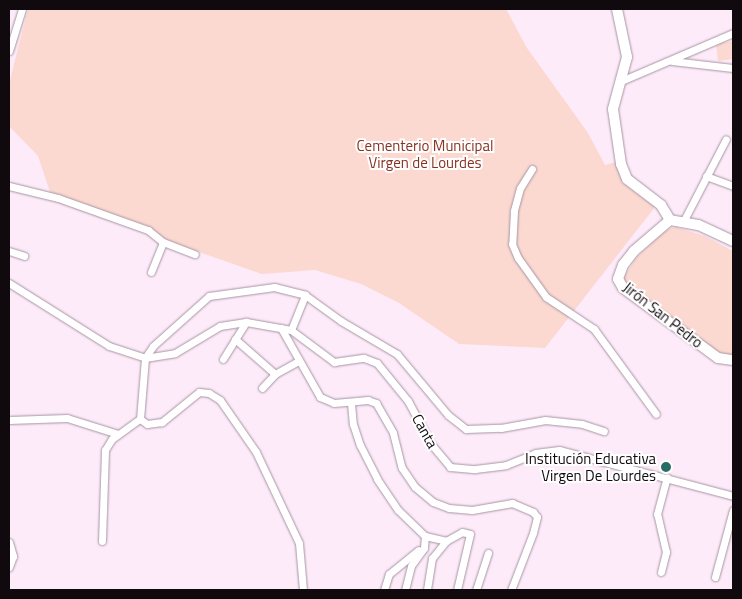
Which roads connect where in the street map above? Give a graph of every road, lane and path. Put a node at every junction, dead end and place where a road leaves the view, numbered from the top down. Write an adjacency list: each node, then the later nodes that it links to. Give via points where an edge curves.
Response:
1 (22, 9): 4 (street)
2 (616, 9): 7 (main road, via 627,57)
3 (733, 33): 5 (street)
4 (9, 51)
5 (671, 61): 6 (street); 7 (street)
6 (733, 68)
7 (621, 81): 13 (main road, via 613,109 621,164 627,179 661,205)
8 (726, 139): 10 (street)
9 (532, 169): 34 (street, via 520,188 514,211 512,244 518,258 546,297 594,329)
10 (706, 176): 12 (street); 14 (street)
11 (9, 186): 16 (street, via 58,198 148,230)
12 (733, 186)
13 (670, 220): 14 (main road); 29 (main road, Jirón San Pedro, via 634,251 623,266 618,279 622,288 718,358)
14 (683, 222): 15 (main road)
15 (733, 241)
16 (162, 242): 18 (street); 20 (street)
17 (9, 252): 19 (street)
18 (195, 254)
19 (24, 256)
20 (151, 272)
21 (9, 283): 27 (street, via 109,346)
22 (305, 295): 25 (street); 27 (street, via 274,287 215,293 160,340); 37 (street, via 340,321 397,354 460,427 478,430 545,420 582,424)
23 (246, 322): 24 (street, Canta); 26 (street); 27 (street, Canta, via 220,326 175,353)
24 (280, 328): 25 (street, Canta); 30 (street)
25 (292, 330): 39 (street, Canta, via 334,362 364,358 377,363 408,401 431,444 450,467 475,469 506,465 535,453 559,450)
26 (235, 339): 28 (street); 31 (street)
27 (145, 358): 35 (street)
28 (223, 359)
29 (733, 360)
30 (298, 362): 31 (street); 33 (street, via 320,397 334,404)
31 (275, 374): 32 (street)
32 (262, 388)
33 (351, 403): 42 (street, via 355,431 377,479 398,510); 57 (street, via 368,400 376,403 393,433 402,468 415,487 434,502 449,508 472,510 512,503 533,512 537,517 533,533)
34 (656, 414)
35 (140, 419): 38 (street); 51 (street, via 147,424 162,422 199,392 209,393 220,400 256,452 299,543)
36 (9, 420): 38 (street, via 67,418)
37 (604, 431)
38 (118, 434): 43 (street, via 106,450)
39 (667, 477): 40 (street, Canta); 49 (street, via 658,514 666,552)
40 (733, 496)
41 (733, 510): 50 (street)
42 (425, 536): 44 (street); 46 (street)
43 (102, 541)
44 (446, 541): 54 (street, via 432,558); 55 (street, via 462,532 470,534)
45 (9, 542): 48 (street, via 13,556)
46 (424, 548): 52 (street, via 389,574); 53 (street, via 411,566)
47 (488, 553): 56 (street)
48 (9, 566)
49 (661, 572)
50 (715, 577)
51 (303, 590)
52 (384, 590)
53 (405, 590)
54 (427, 590)
55 (456, 590)
56 (476, 590)
57 (511, 590)

